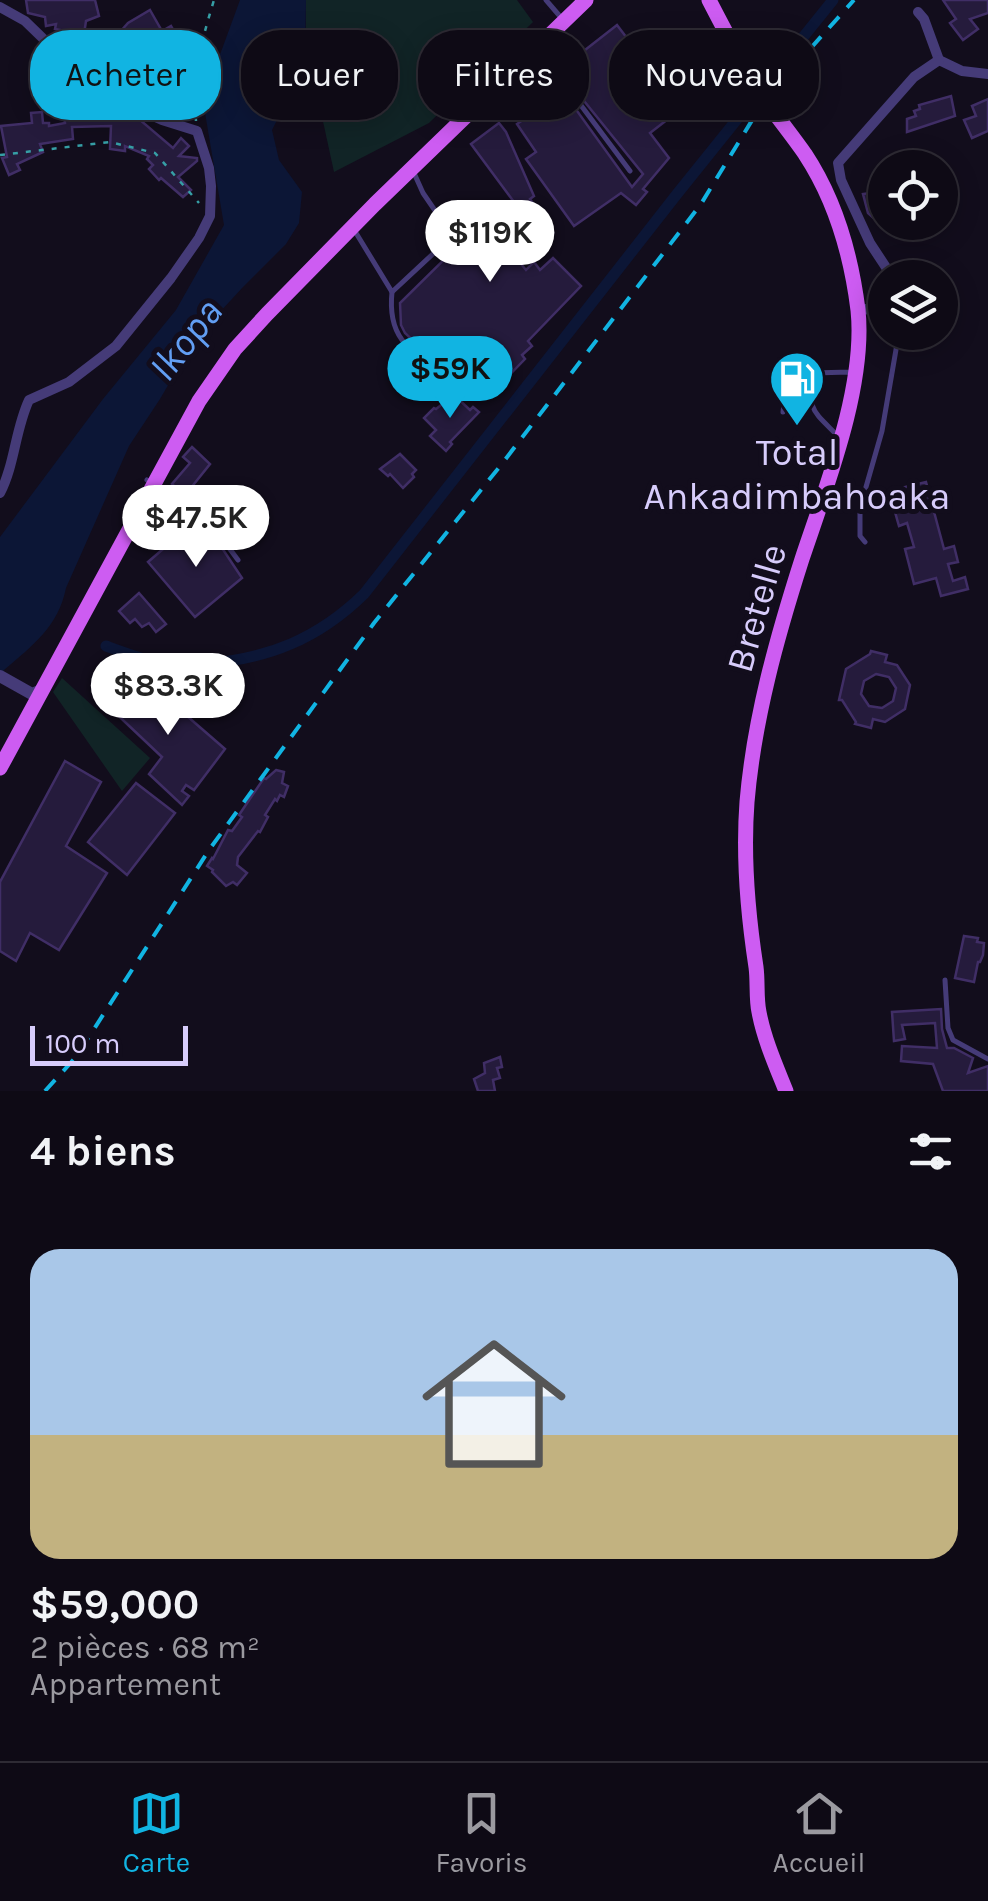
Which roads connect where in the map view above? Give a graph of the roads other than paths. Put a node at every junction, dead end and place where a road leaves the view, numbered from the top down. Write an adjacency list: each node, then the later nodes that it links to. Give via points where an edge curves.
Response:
1 (546, 0): 7 (lane)
2 (572, 0): 7 (main road)
3 (586, 0): 7 (main road)
4 (710, 0): 18 (main road, Bretelle, via 830,201)
5 (0, 7): 27 (street, via 120,101 197,132 209,168 210,216 116,346 69,382 29,400)
6 (918, 12): 9 (street)
7 (561, 18): 8 (main road)
8 (549, 30)
9 (939, 60): 10 (street); 16 (street, via 914,76 838,163)
10 (988, 74)
11 (589, 116): 14 (lane)
12 (456, 120): 13 (main road)
13 (410, 165): 15 (main road); 17 (lane, via 450,238)
14 (630, 171)
15 (350, 224): 17 (lane); 26 (main road, via 250,331); 26 (main road, via 213,367)
16 (881, 260)
17 (392, 292): 23 (lane, via 391,316 400,339)
18 (858, 307): 19 (street); 21 (main road, Bretelle)
19 (868, 310)
20 (896, 350): 28 (lane, via 860,508)
21 (855, 372): 22 (lane); 25 (main road, Bretelle)
22 (815, 374): 24 (lane, via 793,381); 25 (lane, via 811,405)
23 (471, 397)
24 (783, 412)
25 (840, 438): 36 (main road, Bretelle, via 768,678 747,804 759,1011)
26 (151, 482): 29 (lane, via 206,517); 31 (main road)
27 (0, 493)
28 (865, 542)
29 (238, 560)
30 (0, 676): 31 (street)
31 (38, 692): 32 (main road); 33 (main road)
32 (0, 750)
33 (0, 768)
34 (946, 980): 35 (lane, via 952,1040)
35 (988, 1059)
36 (786, 1091)

